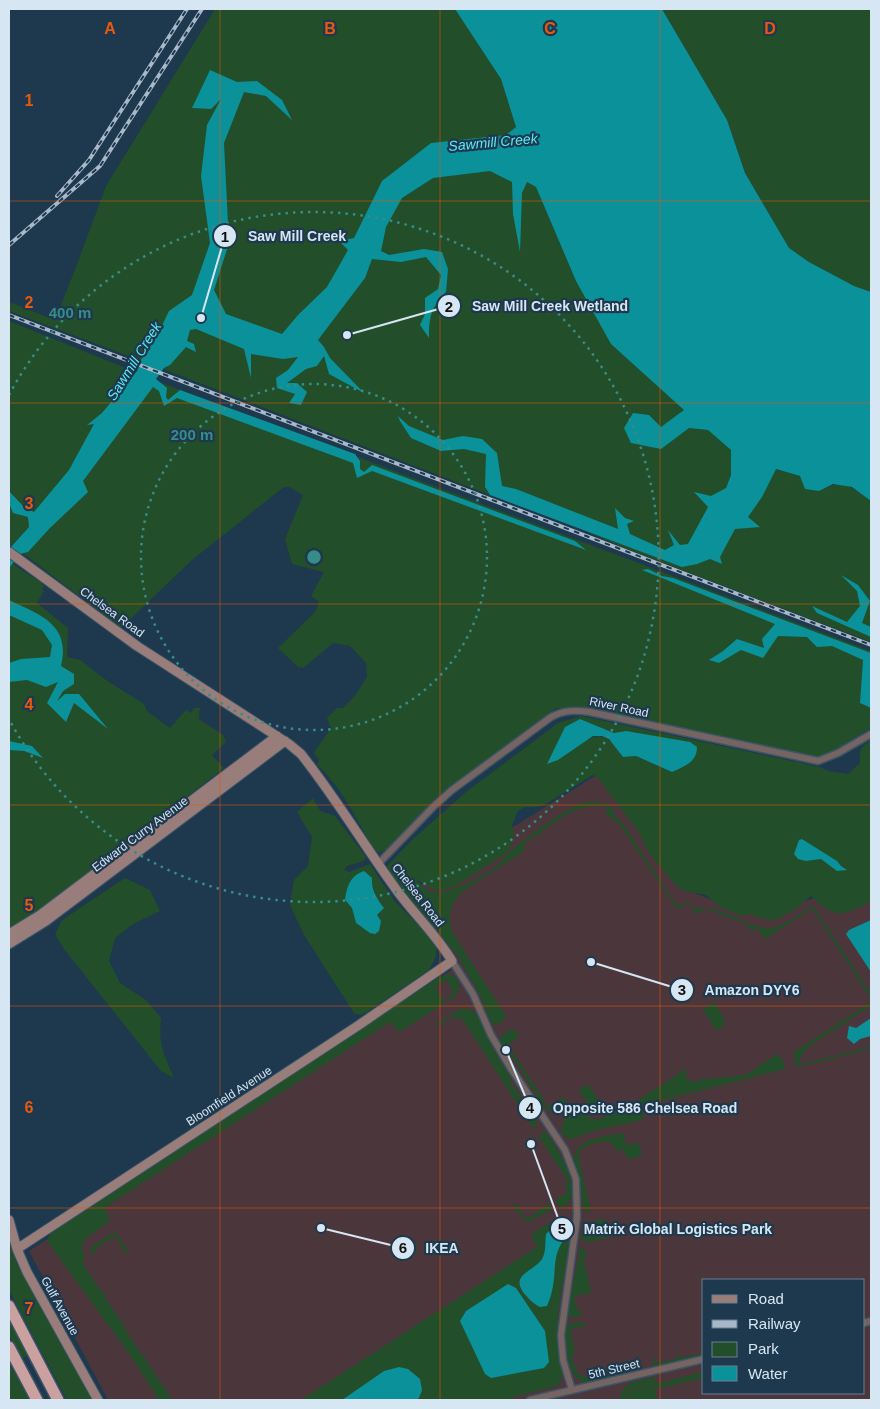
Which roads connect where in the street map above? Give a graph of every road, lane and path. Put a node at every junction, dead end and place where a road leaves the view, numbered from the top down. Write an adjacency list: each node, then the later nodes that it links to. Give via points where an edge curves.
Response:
1 (9, 552): 3 (street, Chelsea Road, via 139,647)
2 (871, 734): 5 (street, River Road, via 818,761 590,712 562,711 452,790)
3 (281, 739): 4 (street, Edward Curry Avenue); 5 (street, Chelsea Road, via 311,766)
4 (198, 802): 6 (street, Edward Curry Avenue); 7 (street, Edward Curry Avenue, via 46,921)
5 (378, 864): 8 (street, Chelsea Road, via 443,945)
6 (9, 934)
7 (9, 944)
8 (452, 961): 10 (street, Bloomfield Avenue, via 359,1026); 14 (street, Chelsea Road, via 473,994 510,1067 565,1150 576,1179 577,1216 561,1335 563,1360)
9 (9, 1220): 10 (street, Gulf Avenue)
10 (17, 1249): 17 (street, Gulf Avenue)
11 (9, 1306): 16 (highway)
12 (9, 1347): 15 (highway)
13 (702, 1360): 14 (street, 5th Street)
14 (572, 1390): 18 (street, 5th Street)
15 (37, 1400)
16 (58, 1400)
17 (98, 1400)
18 (530, 1400)

